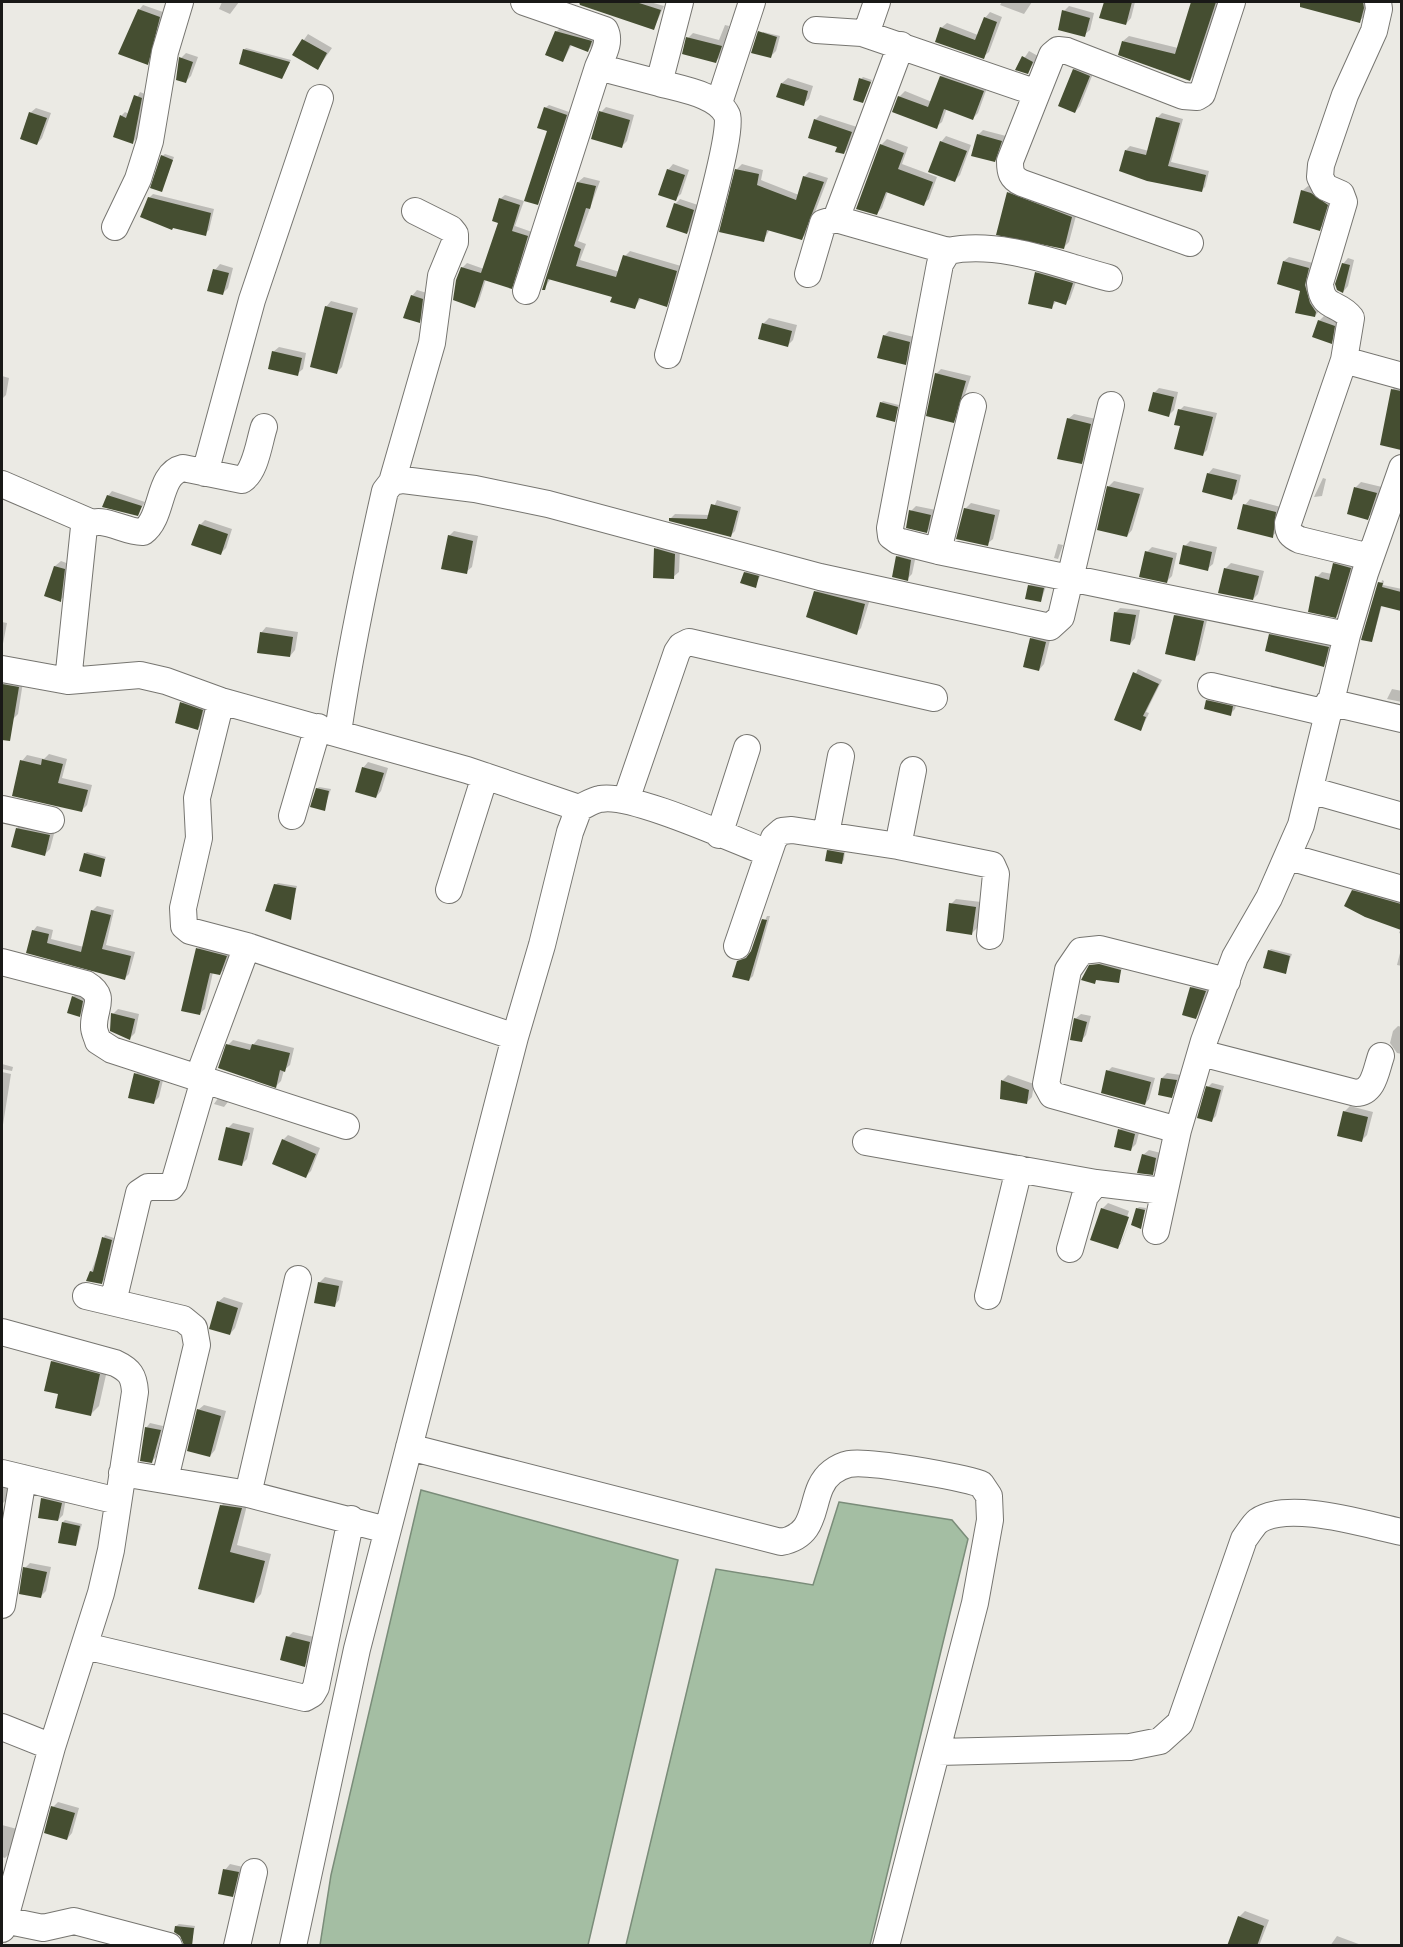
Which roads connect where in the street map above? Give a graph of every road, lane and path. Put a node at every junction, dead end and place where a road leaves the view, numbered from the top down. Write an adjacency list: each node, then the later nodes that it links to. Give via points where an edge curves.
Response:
1 (180, 2): 19 (street, via 165,52 150,141 138,179)
2 (524, 2): 7 (street)
3 (680, 2): 13 (street)
4 (752, 2): 16 (street)
5 (877, 2): 10 (street, via 868,28)
6 (1232, 2): 14 (street, via 1202,94 1197,97 1184,96 1058,50 1052,55)
7 (564, 8): 12 (street, via 605,30 607,44)
8 (1386, 9): 26 (street, via 1345,95 1321,165 1320,177 1325,187 1341,194 1344,202 1320,283 1326,302 1351,318)
9 (816, 30): 10 (street)
10 (862, 33): 11 (street)
11 (901, 45): 14 (street); 18 (street)
12 (598, 67): 13 (street); 24 (street)
13 (659, 83): 16 (street)
14 (1037, 93): 20 (street, via 1010,161 1015,179)
15 (320, 98): 32 (street, via 252,300)
16 (719, 103): 25 (street, via 729,117 728,135)
17 (415, 211): 33 (street, via 452,229 455,242 441,276 432,343)
18 (836, 219): 21 (street); 22 (street, via 823,223)
19 (115, 227)
20 (1190, 243)
21 (948, 251): 23 (street, via 986,249 1023,255); 37 (street, via 940,264 890,528 891,536 898,541)
22 (808, 274)
23 (1109, 278)
24 (526, 291)
25 (668, 355)
26 (1344, 360): 27 (street); 38 (street, via 1288,531 1300,540)
27 (1401, 376)
28 (1111, 405): 39 (street)
29 (973, 406): 37 (street)
30 (264, 427): 32 (street, via 247,477 234,481)
31 (1401, 468): 35 (street)
32 (205, 473): 36 (street, via 175,470 155,519 143,532)
33 (392, 482): 39 (street, via 476,489 549,504 808,574 1039,627 1057,624); 48 (street, via 385,491 349,655)
34 (2, 484): 36 (street)
35 (1397, 496): 38 (street)
36 (90, 522): 42 (street, via 81,539)
37 (938, 551): 39 (street)
38 (1370, 557): 40 (street)
39 (1072, 578): 40 (street)
40 (1347, 635): 46 (street)
41 (2, 669): 42 (street)
42 (68, 681): 45 (street, via 140,675)
43 (1211, 686): 46 (street)
44 (934, 698): 54 (street, via 689,642 677,652)
45 (221, 701): 48 (street); 68 (street, via 197,798 197,855 182,917 190,931)
46 (1328, 707): 47 (street); 53 (street)
47 (1401, 719)
48 (328, 729): 52 (street); 57 (street)
49 (747, 748): 61 (street)
50 (841, 756): 60 (street)
51 (913, 771): 62 (street)
52 (484, 776): 55 (street); 65 (street)
53 (1310, 790): 58 (street); 64 (street)
54 (626, 800): 55 (street, via 601,798); 61 (street)
55 (579, 808): 72 (street)
56 (2, 809): 59 (street)
57 (292, 816)
58 (1401, 816)
59 (51, 820)
60 (826, 834): 62 (street); 63 (street, via 782,831)
61 (719, 835): 63 (street)
62 (898, 846): 67 (street, via 995,868)
63 (768, 853): 69 (street)
64 (1289, 857): 66 (street); 71 (street, via 1235,957)
65 (448, 890)
66 (1401, 890)
67 (990, 936)
68 (247, 946): 72 (street); 75 (street)
69 (737, 946)
70 (2, 962): 75 (street, via 95,989 99,999 94,1028 98,1041 112,1050)
71 (1227, 981): 73 (street); 77 (street, via 1100,949 1081,951 1068,970 1046,1078 1052,1095)
72 (515, 1037): 89 (street)
73 (1201, 1053): 74 (street, via 1356,1093 1370,1089); 77 (street)
74 (1382, 1056)
75 (201, 1079): 76 (street); 87 (street, via 174,1183 171,1187 148,1187 139,1193)
76 (346, 1126)
77 (1178, 1130): 81 (street)
78 (866, 1142): 79 (street)
79 (1019, 1169): 80 (street); 86 (street)
80 (1096, 1183): 81 (street); 83 (street, via 1085,1196)
81 (1163, 1191): 82 (street)
82 (1156, 1231)
83 (1070, 1249)
84 (298, 1279): 93 (street)
85 (86, 1296): 87 (street)
86 (988, 1296)
87 (113, 1302): 92 (street, via 183,1319 194,1328 197,1345)
88 (2, 1332): 90 (street, via 115,1363 134,1377 134,1402)
89 (409, 1447): 96 (street); 102 (street, via 781,1542 795,1539 805,1531 831,1473 848,1464 948,1476 981,1484 989,1496 990,1520 975,1604)
90 (122, 1473): 92 (street); 94 (street)
91 (12, 1476): 94 (street); 98 (street)
92 (165, 1479): 93 (street)
93 (248, 1494): 95 (street)
94 (118, 1501): 99 (street, via 101,1593)
95 (351, 1519): 96 (street); 99 (street, via 316,1687 305,1698)
96 (387, 1530): 107 (street, via 357,1649)
97 (1401, 1532): 102 (street, via 1308,1514 1281,1512 1258,1521 1244,1539 1180,1723 1160,1741 1130,1747)
98 (2, 1605)
99 (85, 1646): 101 (street)
100 (2, 1727): 101 (street)
101 (52, 1747): 104 (street)
102 (938, 1752): 108 (street)
103 (254, 1872): 106 (street)
104 (3, 1924): 105 (street, via 43,1928 74,1921)
105 (169, 1946)
106 (237, 1946)
107 (293, 1946)
108 (886, 1946)

